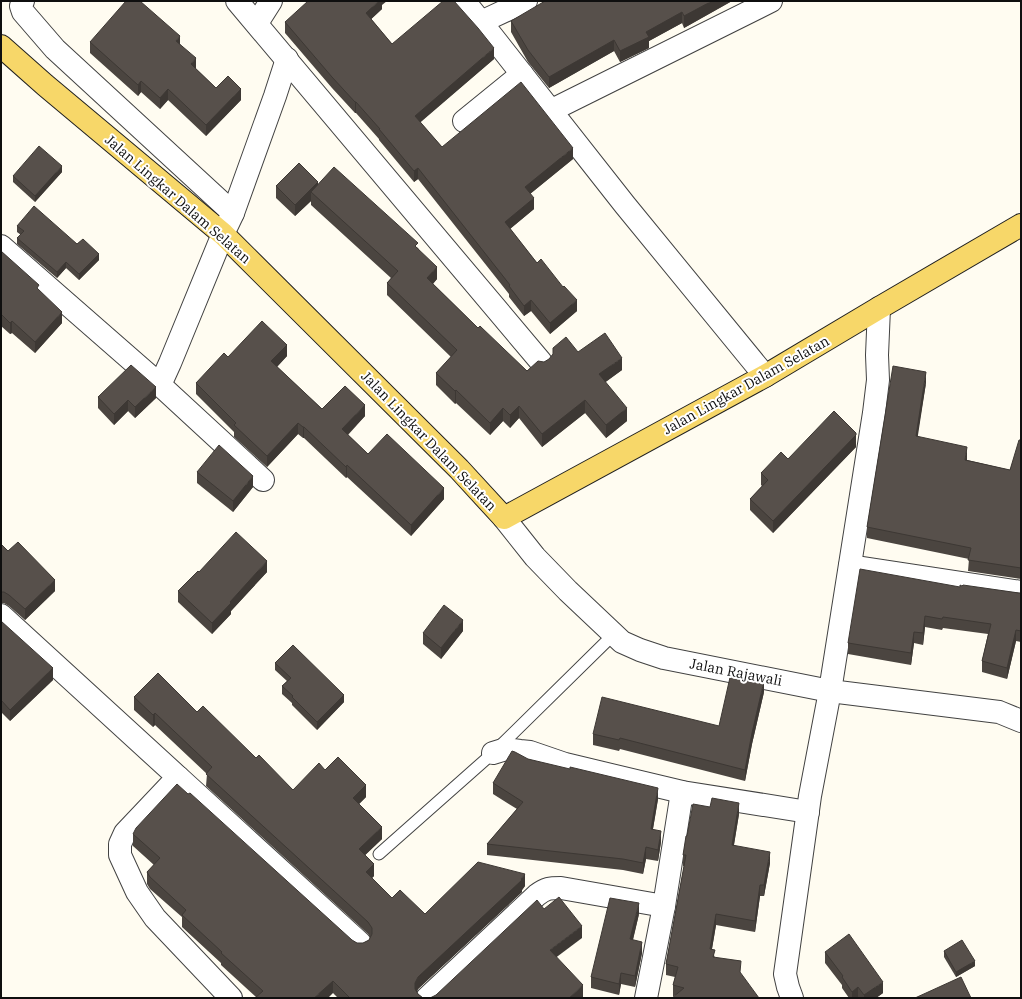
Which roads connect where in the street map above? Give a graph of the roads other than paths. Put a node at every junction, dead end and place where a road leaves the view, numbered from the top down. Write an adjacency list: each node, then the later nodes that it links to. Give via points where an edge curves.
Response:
1 (23, 1): 14 (street, via 23,12 54,49)
2 (237, 1): 8 (street)
3 (271, 1): 8 (street)
4 (464, 1): 7 (street)
5 (526, 1): 7 (street)
6 (771, 1): 12 (street)
7 (481, 22): 11 (street)
8 (257, 23): 10 (street)
9 (1, 46): 16 (main road, Jalan Lingkar Dalam Selatan)
10 (287, 59): 14 (street); 19 (street)
11 (522, 74): 12 (street); 13 (street)
12 (550, 111): 20 (street)
13 (464, 121)
14 (233, 213): 16 (street)
15 (1021, 225): 18 (main road, Jalan Lingkar Dalam Selatan)
16 (223, 234): 21 (street); 23 (main road, Jalan Lingkar Dalam Selatan, via 459,469)
17 (1, 246): 21 (street)
18 (879, 308): 20 (main road, Jalan Lingkar Dalam Selatan); 24 (street, via 878,380)
19 (541, 362)
20 (765, 376): 23 (main road, Jalan Lingkar Dalam Selatan)
21 (160, 385): 22 (street)
22 (263, 480)
23 (504, 518): 27 (street, Jalan Rajawali, via 535,557)
24 (850, 566): 25 (street); 28 (street)
25 (1021, 592)
26 (1, 615): 31 (street)
27 (614, 634): 28 (street, Jalan Rajawali, via 622,642 664,658); 30 (lane)
28 (830, 690): 29 (street, Jalan Rajawali, via 999,712); 33 (street)
29 (1021, 722)
30 (493, 753): 32 (street, via 506,749 530,752 565,764); 34 (lane)
31 (178, 777): 36 (street); 37 (street, via 125,833 120,844 120,855 137,892 155,918)
32 (682, 792): 33 (street); 35 (street)
33 (808, 812): 40 (street, via 785,974)
34 (379, 854)
35 (664, 906): 38 (street, via 561,888 543,890); 39 (street)
36 (360, 943)
37 (231, 998)
38 (427, 998)
39 (646, 998)
40 (792, 998)

